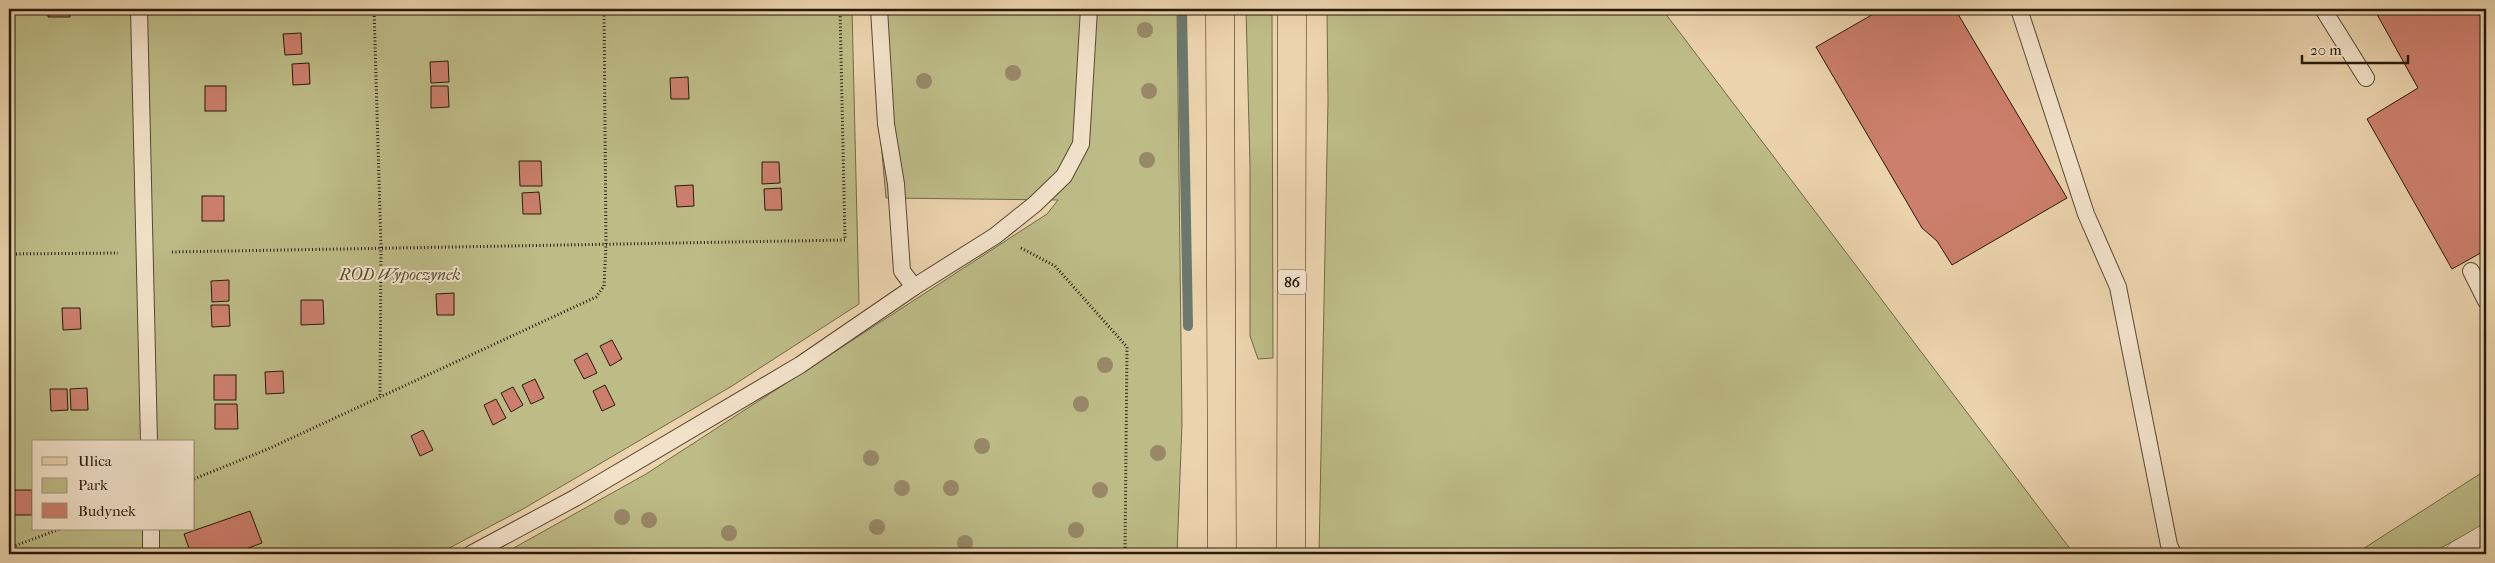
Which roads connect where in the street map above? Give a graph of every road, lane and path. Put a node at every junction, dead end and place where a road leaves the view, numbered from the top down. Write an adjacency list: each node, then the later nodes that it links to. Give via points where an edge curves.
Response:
1 (139, 9): 15 (lane)
2 (374, 9): 14 (path)
3 (604, 9): 13 (path)
4 (840, 9): 13 (path, via 846,240)
5 (879, 9): 18 (lane, via 886,124 896,184 902,271)
6 (1089, 9): 12 (lane, via 1081,144 1064,176)
7 (1220, 9): 30 (main road)
8 (1292, 9): 31 (main road, 86)
9 (2019, 9): 32 (lane, via 2086,214 2118,287)
10 (2323, 9): 11 (lane)
11 (2366, 78)
12 (995, 236): 18 (lane); 29 (path, via 1055,266 1126,347)
13 (606, 245): 14 (path); 20 (path, via 604,286 596,297)
14 (381, 248): 15 (path); 20 (path)
15 (143, 253): 16 (path); 21 (lane)
16 (9, 254)
17 (2470, 271): 19 (lane)
18 (914, 287): 28 (lane, via 800,365 575,498)
19 (2486, 301)
20 (380, 397): 22 (path)
21 (149, 440)
22 (195, 479)
23 (57, 530): 26 (path)
24 (151, 530): 27 (lane)
25 (2486, 539): 33 (street)
26 (9, 548)
27 (151, 554)
28 (471, 554)
29 (1125, 554)
30 (1222, 554)
31 (1291, 554)
32 (2173, 554)
33 (2460, 554)

